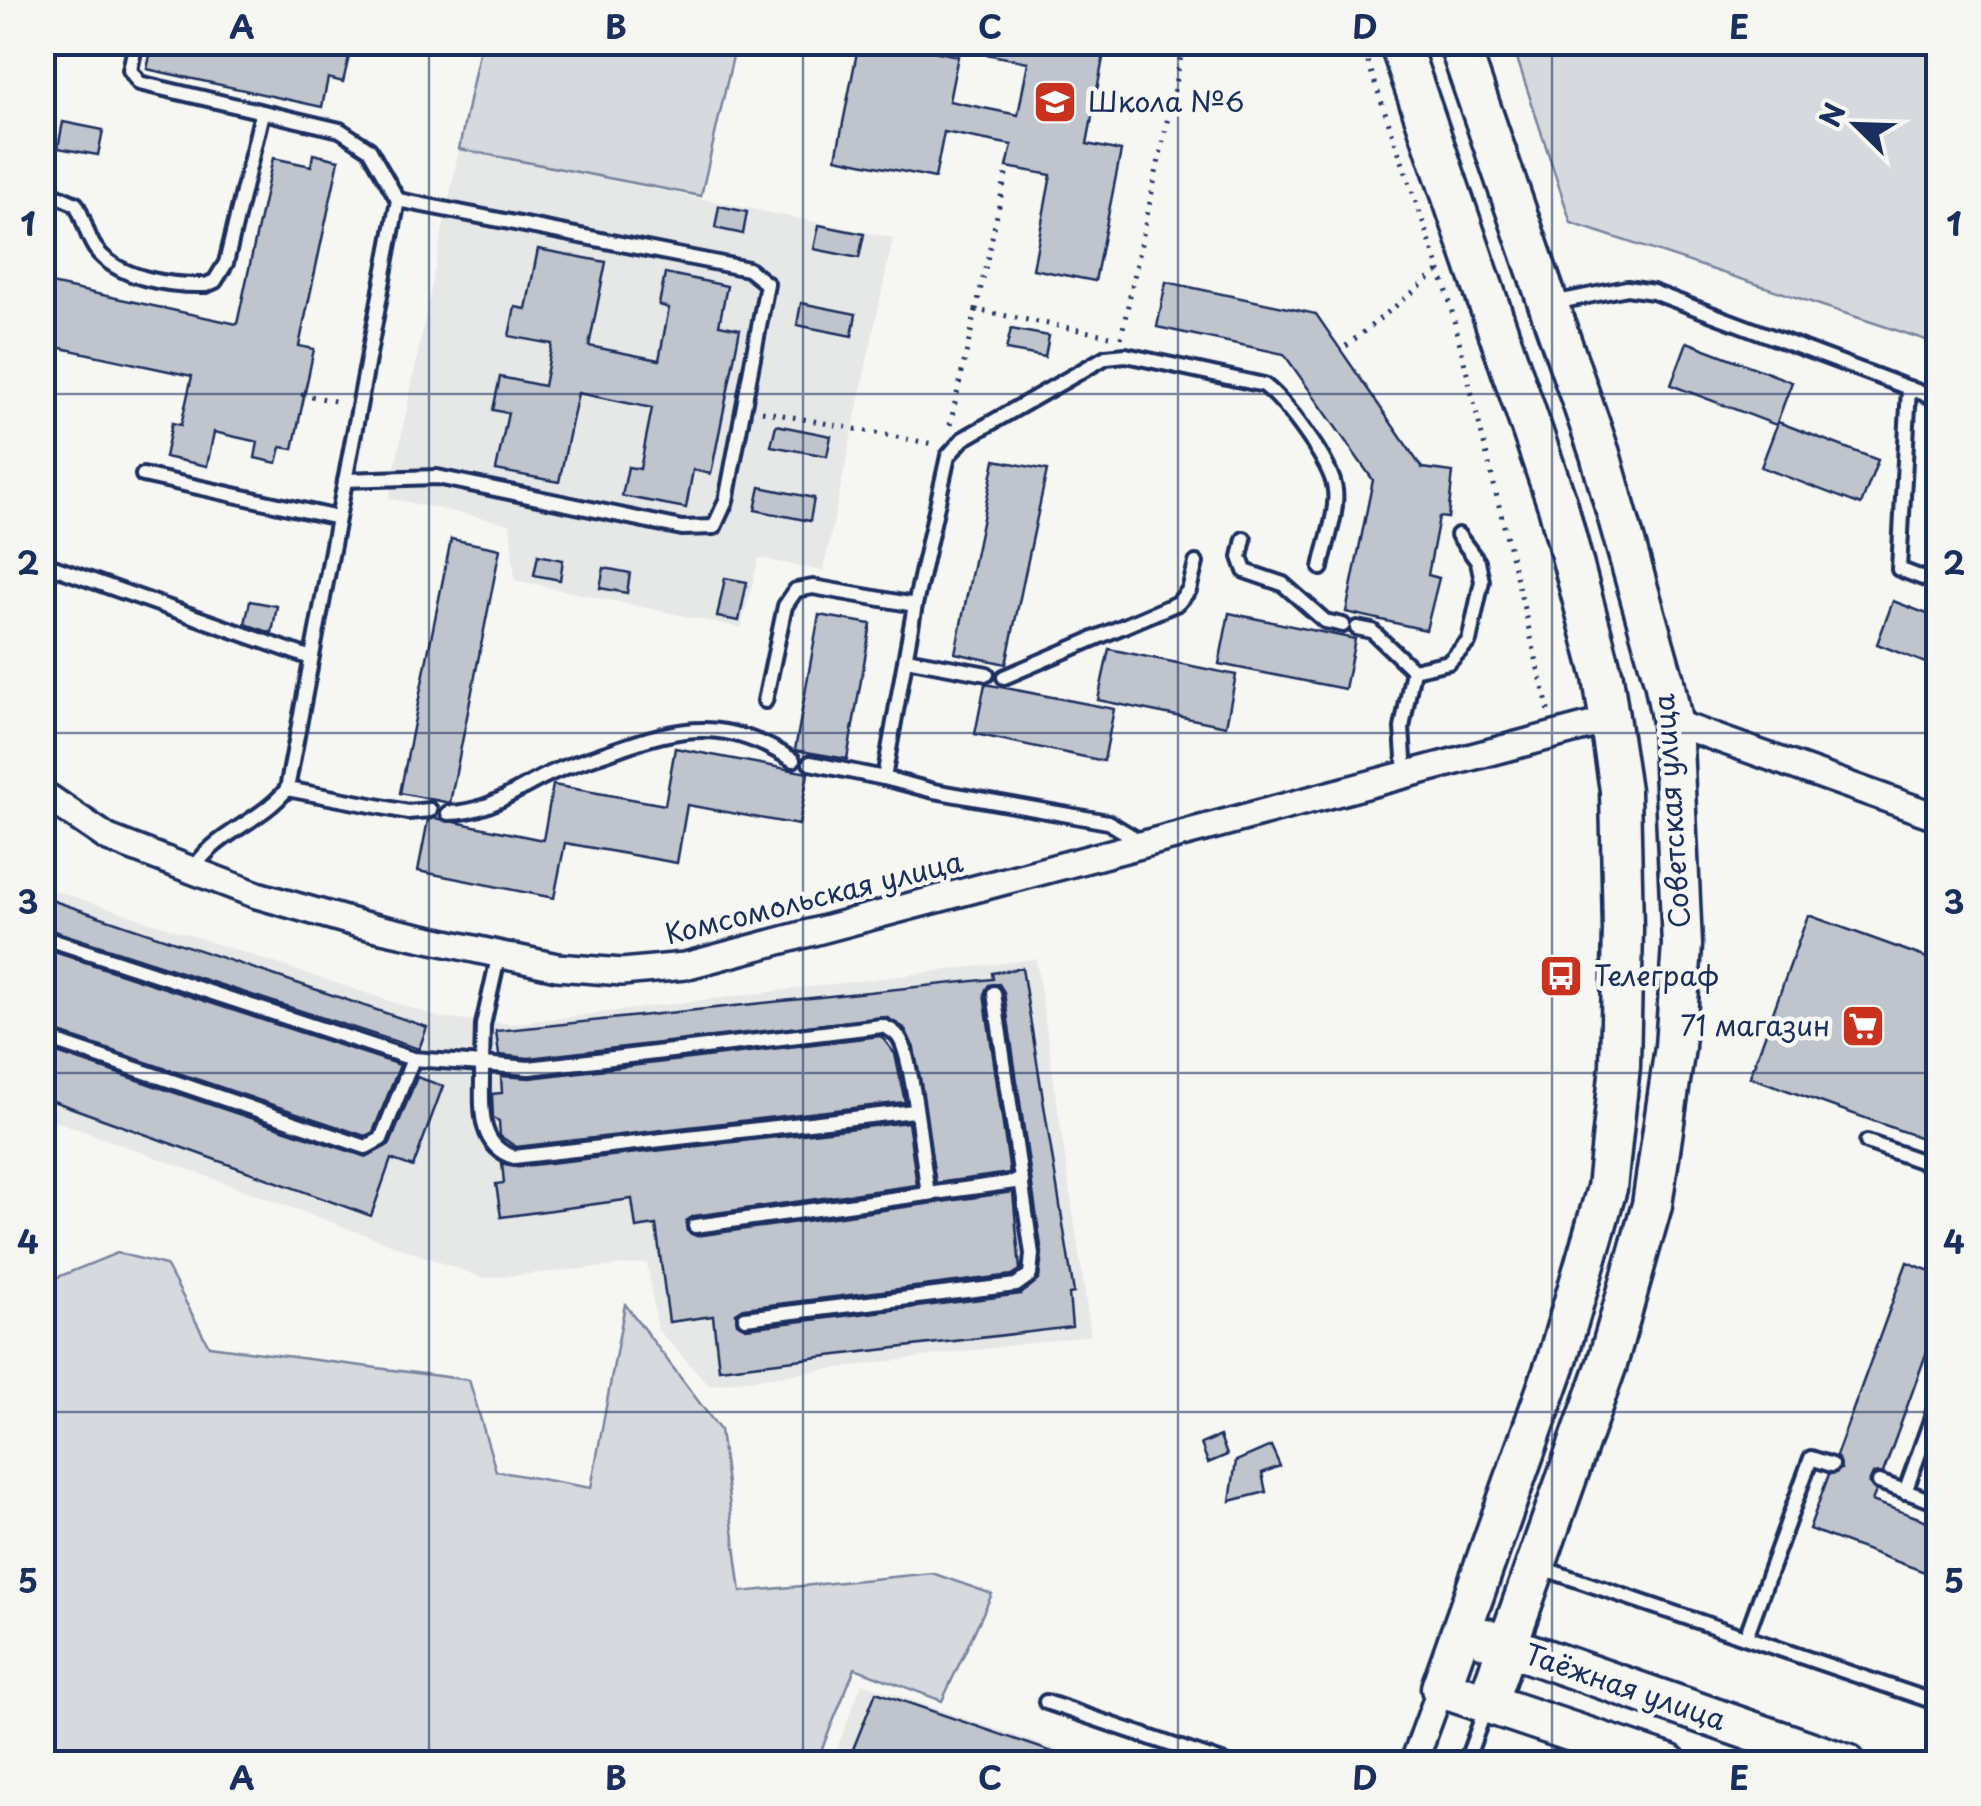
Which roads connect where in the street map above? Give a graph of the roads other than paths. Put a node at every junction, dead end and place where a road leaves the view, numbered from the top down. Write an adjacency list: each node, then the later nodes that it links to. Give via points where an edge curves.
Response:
1 (136, 42): 4 (lane, via 130,70 139,83)
2 (1458, 42): 7 (street, Советская улица)
3 (1404, 44): 26 (street, Советская улица, via 1558,506)
4 (262, 114): 5 (lane, via 226,263 206,285 136,276 116,266 92,245 76,204); 6 (lane, via 357,138 382,166)
5 (42, 190)
6 (398, 200): 11 (lane); 11 (lane, via 748,269 767,284 744,408 726,501 714,526 682,528 438,477)
7 (1551, 304): 8 (lane, via 1627,288 1653,292); 27 (street, Советская улица, via 1600,454)
8 (1909, 388): 9 (lane); 18 (lane, via 1899,569)
9 (1938, 399)
10 (142, 475): 12 (lane)
11 (345, 480): 12 (lane)
12 (338, 518): 20 (lane)
13 (1458, 535): 22 (lane, via 1478,562 1482,581 1469,641 1449,662)
14 (1244, 539): 22 (lane, via 1245,572 1283,584 1325,621 1372,631)
15 (42, 562): 20 (lane)
16 (1196, 562): 24 (lane, via 1178,603)
17 (1320, 568): 19 (lane, via 1336,494 1332,475 1278,396 1264,386 1126,355 1106,357 963,440 948,456)
18 (1938, 584)
19 (916, 605): 21 (lane); 25 (lane, via 813,587 796,590 785,606)
20 (311, 658): 32 (lane)
21 (906, 659): 23 (lane); 31 (lane)
22 (1413, 670): 30 (lane, via 1402,728)
23 (987, 674)
24 (1004, 676)
25 (765, 702)
26 (1612, 720): 30 (street, Комсомольская улица); 58 (street, Советская улица, via 1623,930 1620,1066 1607,1188 1558,1360)
27 (1672, 722): 36 (street); 57 (street, Советская улица, via 1682,944 1665,1131 1652,1205 1607,1364)
28 (793, 760): 35 (lane, via 758,738 695,727 672,730 549,774 474,813)
29 (810, 764): 31 (lane)
30 (1404, 773): 37 (street, Комсомольская улица)
31 (884, 778): 37 (lane, via 1108,822)
32 (286, 790): 34 (lane, via 408,812); 38 (lane, via 271,808 200,856)
33 (42, 793): 38 (street, Комсомольская улица, via 108,838)
34 (430, 810)
35 (448, 813)
36 (1938, 817)
37 (1143, 843): 40 (street, Комсомольская улица, via 685,966 622,972)
38 (192, 872): 40 (street, Комсомольская улица, via 342,920)
39 (42, 937): 43 (lane)
40 (498, 958): 44 (lane)
41 (994, 993): 48 (lane)
42 (42, 1037): 43 (lane, via 366,1147 382,1139)
43 (413, 1059): 44 (lane)
44 (482, 1064): 45 (lane, via 529,1068 882,1026 903,1047); 45 (lane, via 485,1136 496,1152 514,1158)
45 (914, 1112): 49 (lane)
46 (1868, 1142): 47 (lane)
47 (1938, 1166)
48 (1022, 1181): 49 (lane); 51 (lane, via 1032,1254 1030,1275 1016,1284)
49 (928, 1194): 50 (lane)
50 (695, 1226)
51 (746, 1318)
52 (1938, 1401): 55 (lane)
53 (1832, 1466): 59 (lane, via 1811,1458)
54 (1879, 1482): 55 (lane)
55 (1905, 1492): 56 (lane)
56 (1938, 1503)
57 (1536, 1566): 59 (lane); 60 (street, Советская улица)
58 (1461, 1629): 60 (street, Таёжная улица); 61 (street, Советская улица)
59 (1746, 1638): 63 (lane)
60 (1508, 1646): 64 (street, Советская улица); 69 (street, Таёжная улица)
61 (1441, 1688): 64 (street); 66 (street)
62 (1046, 1702): 65 (lane)
63 (1938, 1703)
64 (1487, 1704): 67 (lane); 68 (street)
65 (1228, 1764)
66 (1412, 1764)
67 (1465, 1764)
68 (1668, 1764)
69 (1846, 1764)

